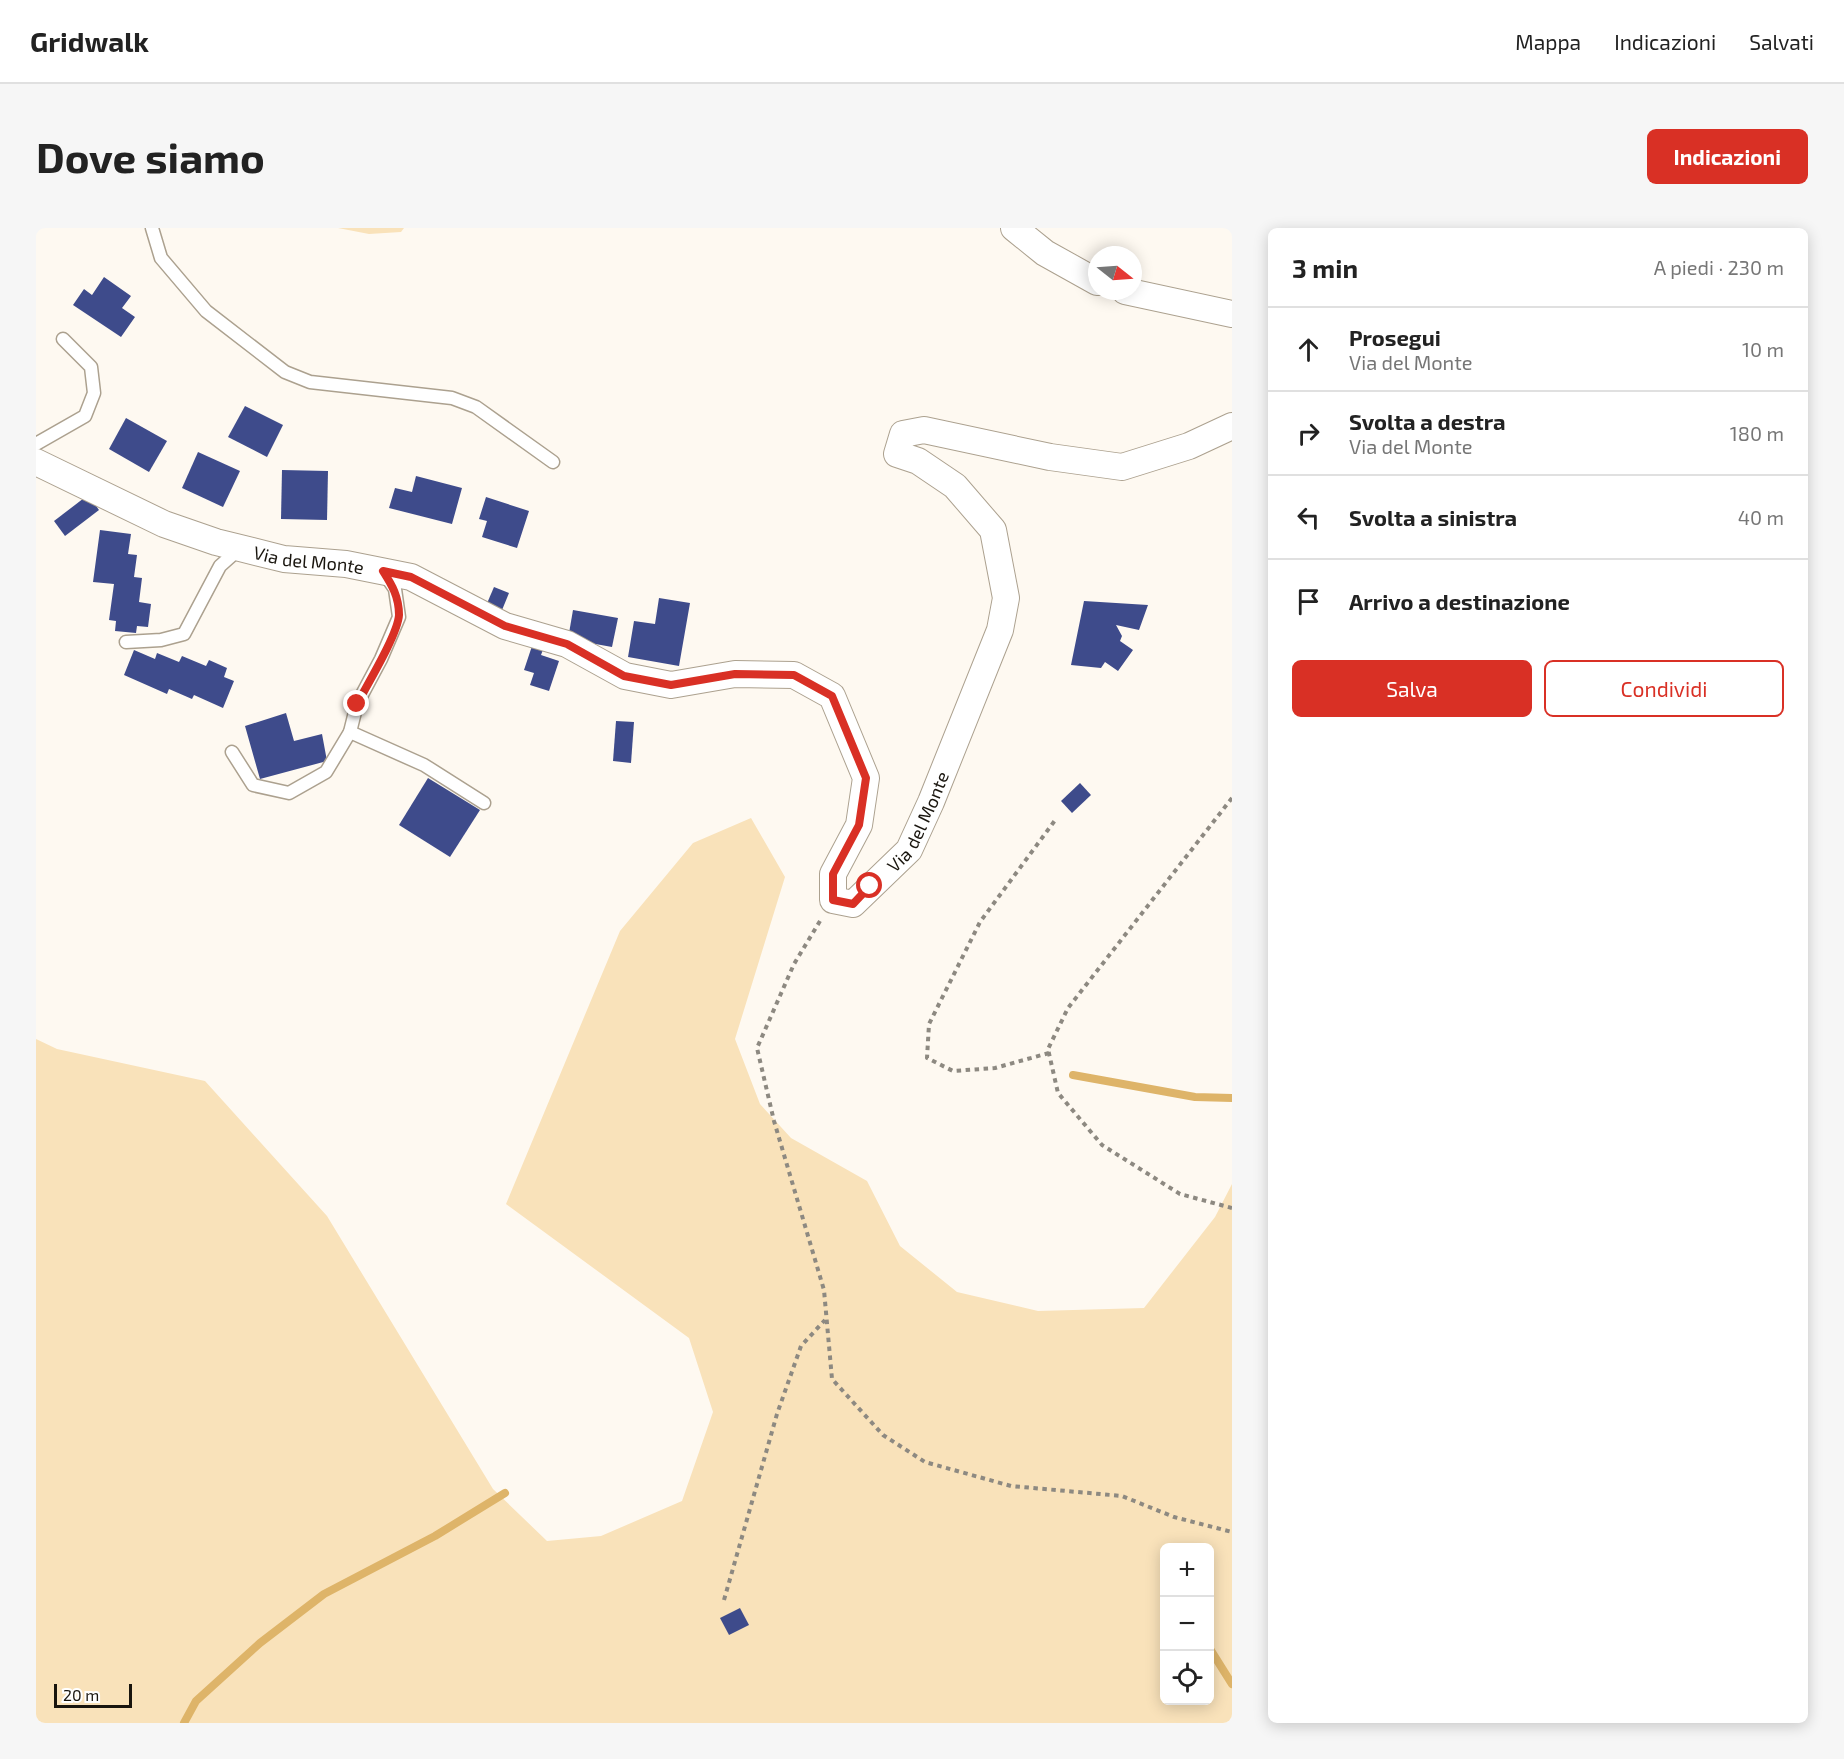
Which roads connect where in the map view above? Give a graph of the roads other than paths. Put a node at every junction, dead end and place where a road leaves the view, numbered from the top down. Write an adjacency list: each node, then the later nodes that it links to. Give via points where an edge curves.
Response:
1 (152, 228): 10 (lane, via 160,258 206,311 285,372 310,382 452,398 476,407)
2 (1014, 228): 3 (street, via 1045,254)
3 (1088, 277)
4 (1142, 295): 5 (street)
5 (1232, 314)
6 (63, 339): 8 (lane, via 91,367 94,393 85,416)
7 (1232, 426): 12 (street, Via del Monte, via 1189,446 1122,467 1050,457 924,430 903,434 897,454 918,461 955,486 993,530 1006,598 1000,630 909,850 853,904 833,900 833,874 859,825 866,778 832,696 794,675 735,674 671,685 624,676 567,644 505,626 411,577)
8 (36, 444)
9 (36, 462): 11 (street, Via del Monte, via 164,525)
10 (553, 462)
11 (239, 548): 12 (street, Via del Monte, via 284,559); 13 (lane, via 220,566 184,634)
12 (383, 571): 14 (lane, via 395,589 399,617 357,704)
13 (126, 642)
14 (350, 732): 15 (lane, via 326,772 289,793 253,785); 16 (lane, via 424,765)
15 (232, 752)
16 (484, 803)

